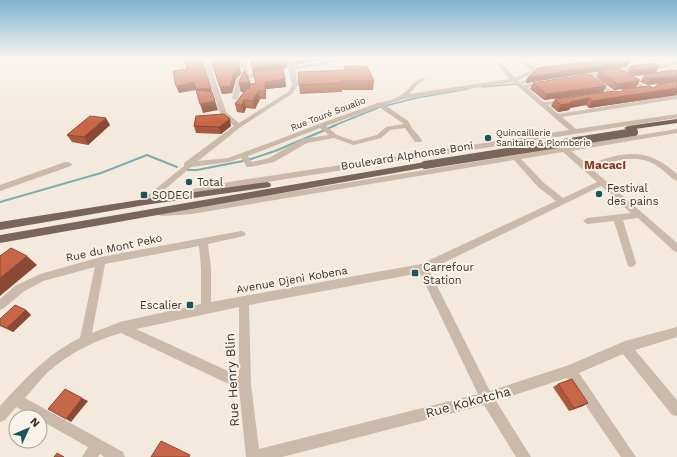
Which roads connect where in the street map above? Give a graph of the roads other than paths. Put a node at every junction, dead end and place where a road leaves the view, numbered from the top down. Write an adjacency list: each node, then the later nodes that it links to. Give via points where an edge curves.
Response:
1 (212, 79): 28 (street, via 223,113)
2 (240, 79): 17 (street)
3 (293, 79): 10 (street)
4 (423, 79): 16 (street)
5 (592, 79): 14 (street)
6 (636, 79): 8 (street)
7 (514, 80): 11 (street); 16 (street, Rue Touré Soualio)
8 (632, 80): 13 (street)
9 (548, 82): 11 (street)
10 (296, 85): 28 (street, via 286,96); 37 (street, via 296,91 290,98 232,136)
11 (523, 87): 22 (street)
12 (654, 88): 13 (street)
13 (646, 90): 14 (street); 20 (street)
14 (613, 94): 15 (street); 23 (street)
15 (606, 95)
16 (403, 97): 21 (street, Rue Touré Soualio)
17 (235, 98)
18 (677, 98): 20 (street)
19 (570, 100): 22 (street)
20 (663, 100): 23 (street)
21 (378, 104): 27 (street, Rue Touré Soualio); 29 (street, via 406,122)
22 (543, 104): 24 (street)
23 (628, 105): 24 (street)
24 (556, 116): 32 (street)
25 (677, 116): 32 (street, Boulevard Alphonse Boni)
26 (677, 121): 31 (main road, Boulevard Alphonse Boni)
27 (321, 125): 34 (street); 39 (street, Rue Touré Soualio)
28 (239, 126): 37 (street)
29 (408, 126): 34 (street, via 388,128 379,137 353,143); 36 (street)
30 (677, 126): 31 (main road, Boulevard Alphonse Boni)
31 (631, 130): 41 (main road, Boulevard Alphonse Boni, bridge)
32 (574, 131): 35 (street, Boulevard Alphonse Boni)
33 (677, 131): 38 (street, Boulevard Alphonse Boni)
34 (335, 136): 39 (street, via 300,143 267,162 250,165)
35 (549, 136): 38 (street); 48 (street, Boulevard Alphonse Boni, via 229,185)
36 (418, 140)
37 (220, 141): 43 (street)
38 (565, 150): 40 (street, Boulevard Alphonse Boni); 44 (street)
39 (244, 155): 43 (street, Rue Touré Soualio, via 205,164)
40 (516, 158): 49 (street, via 541,185); 50 (street, Boulevard Alphonse Boni, via 192,211)
41 (424, 163): 48 (main road, Boulevard Alphonse Boni); 50 (main road, Boulevard Alphonse Boni)
42 (68, 164): 47 (street)
43 (187, 165): 48 (street)
44 (586, 169): 45 (street, via 613,158 640,157 656,161); 46 (street)
45 (677, 178)
46 (601, 183): 49 (street, Avenue Djeni Kobena); 51 (street)
47 (0, 188)
48 (145, 202): 54 (main road, Boulevard Alphonse Boni)
49 (563, 202): 63 (street, Avenue Djeni Kobena)
50 (141, 214): 57 (main road, Boulevard Alphonse Boni)
51 (639, 214): 52 (street); 58 (street)
52 (618, 218): 53 (street); 62 (street)
53 (587, 221)
54 (0, 226)
55 (241, 234): 59 (street, Rue du Mont Peko)
56 (677, 237): 58 (street)
57 (0, 239)
58 (667, 239): 60 (street)
59 (203, 242): 61 (street, Rue du Mont Peko); 66 (street)
60 (677, 248)
61 (101, 261): 65 (street, Rue du Mont Peko, via 33,281); 69 (street)
62 (631, 263)
63 (423, 268): 64 (street, Avenue Djeni Kobena); 73 (street)
64 (244, 301): 66 (street, Avenue Djeni Kobena); 72 (street, Rue Henry Blin)
65 (0, 305)
66 (206, 308): 67 (street, Avenue Djeni Kobena)
67 (120, 327): 69 (street, Avenue Djeni Kobena); 72 (street)
68 (677, 332): 70 (street, Rue Kokotcha)
69 (85, 342): 74 (street, Avenue Djeni Kobena, via 44,368)
70 (625, 347): 71 (street, Rue Kokotcha); 75 (street)
71 (570, 371): 73 (street, Rue Kokotcha); 82 (street)
72 (245, 385): 80 (street, Rue Henry Blin)
73 (487, 398): 80 (street, Rue Kokotcha); 81 (street)
74 (15, 399): 76 (street, Avenue Djeni Kobena); 77 (street)
75 (677, 410)
76 (0, 415)
77 (98, 445): 78 (street); 79 (street)
78 (89, 457)
79 (118, 457)
80 (254, 457)
81 (524, 457)
82 (629, 457)

